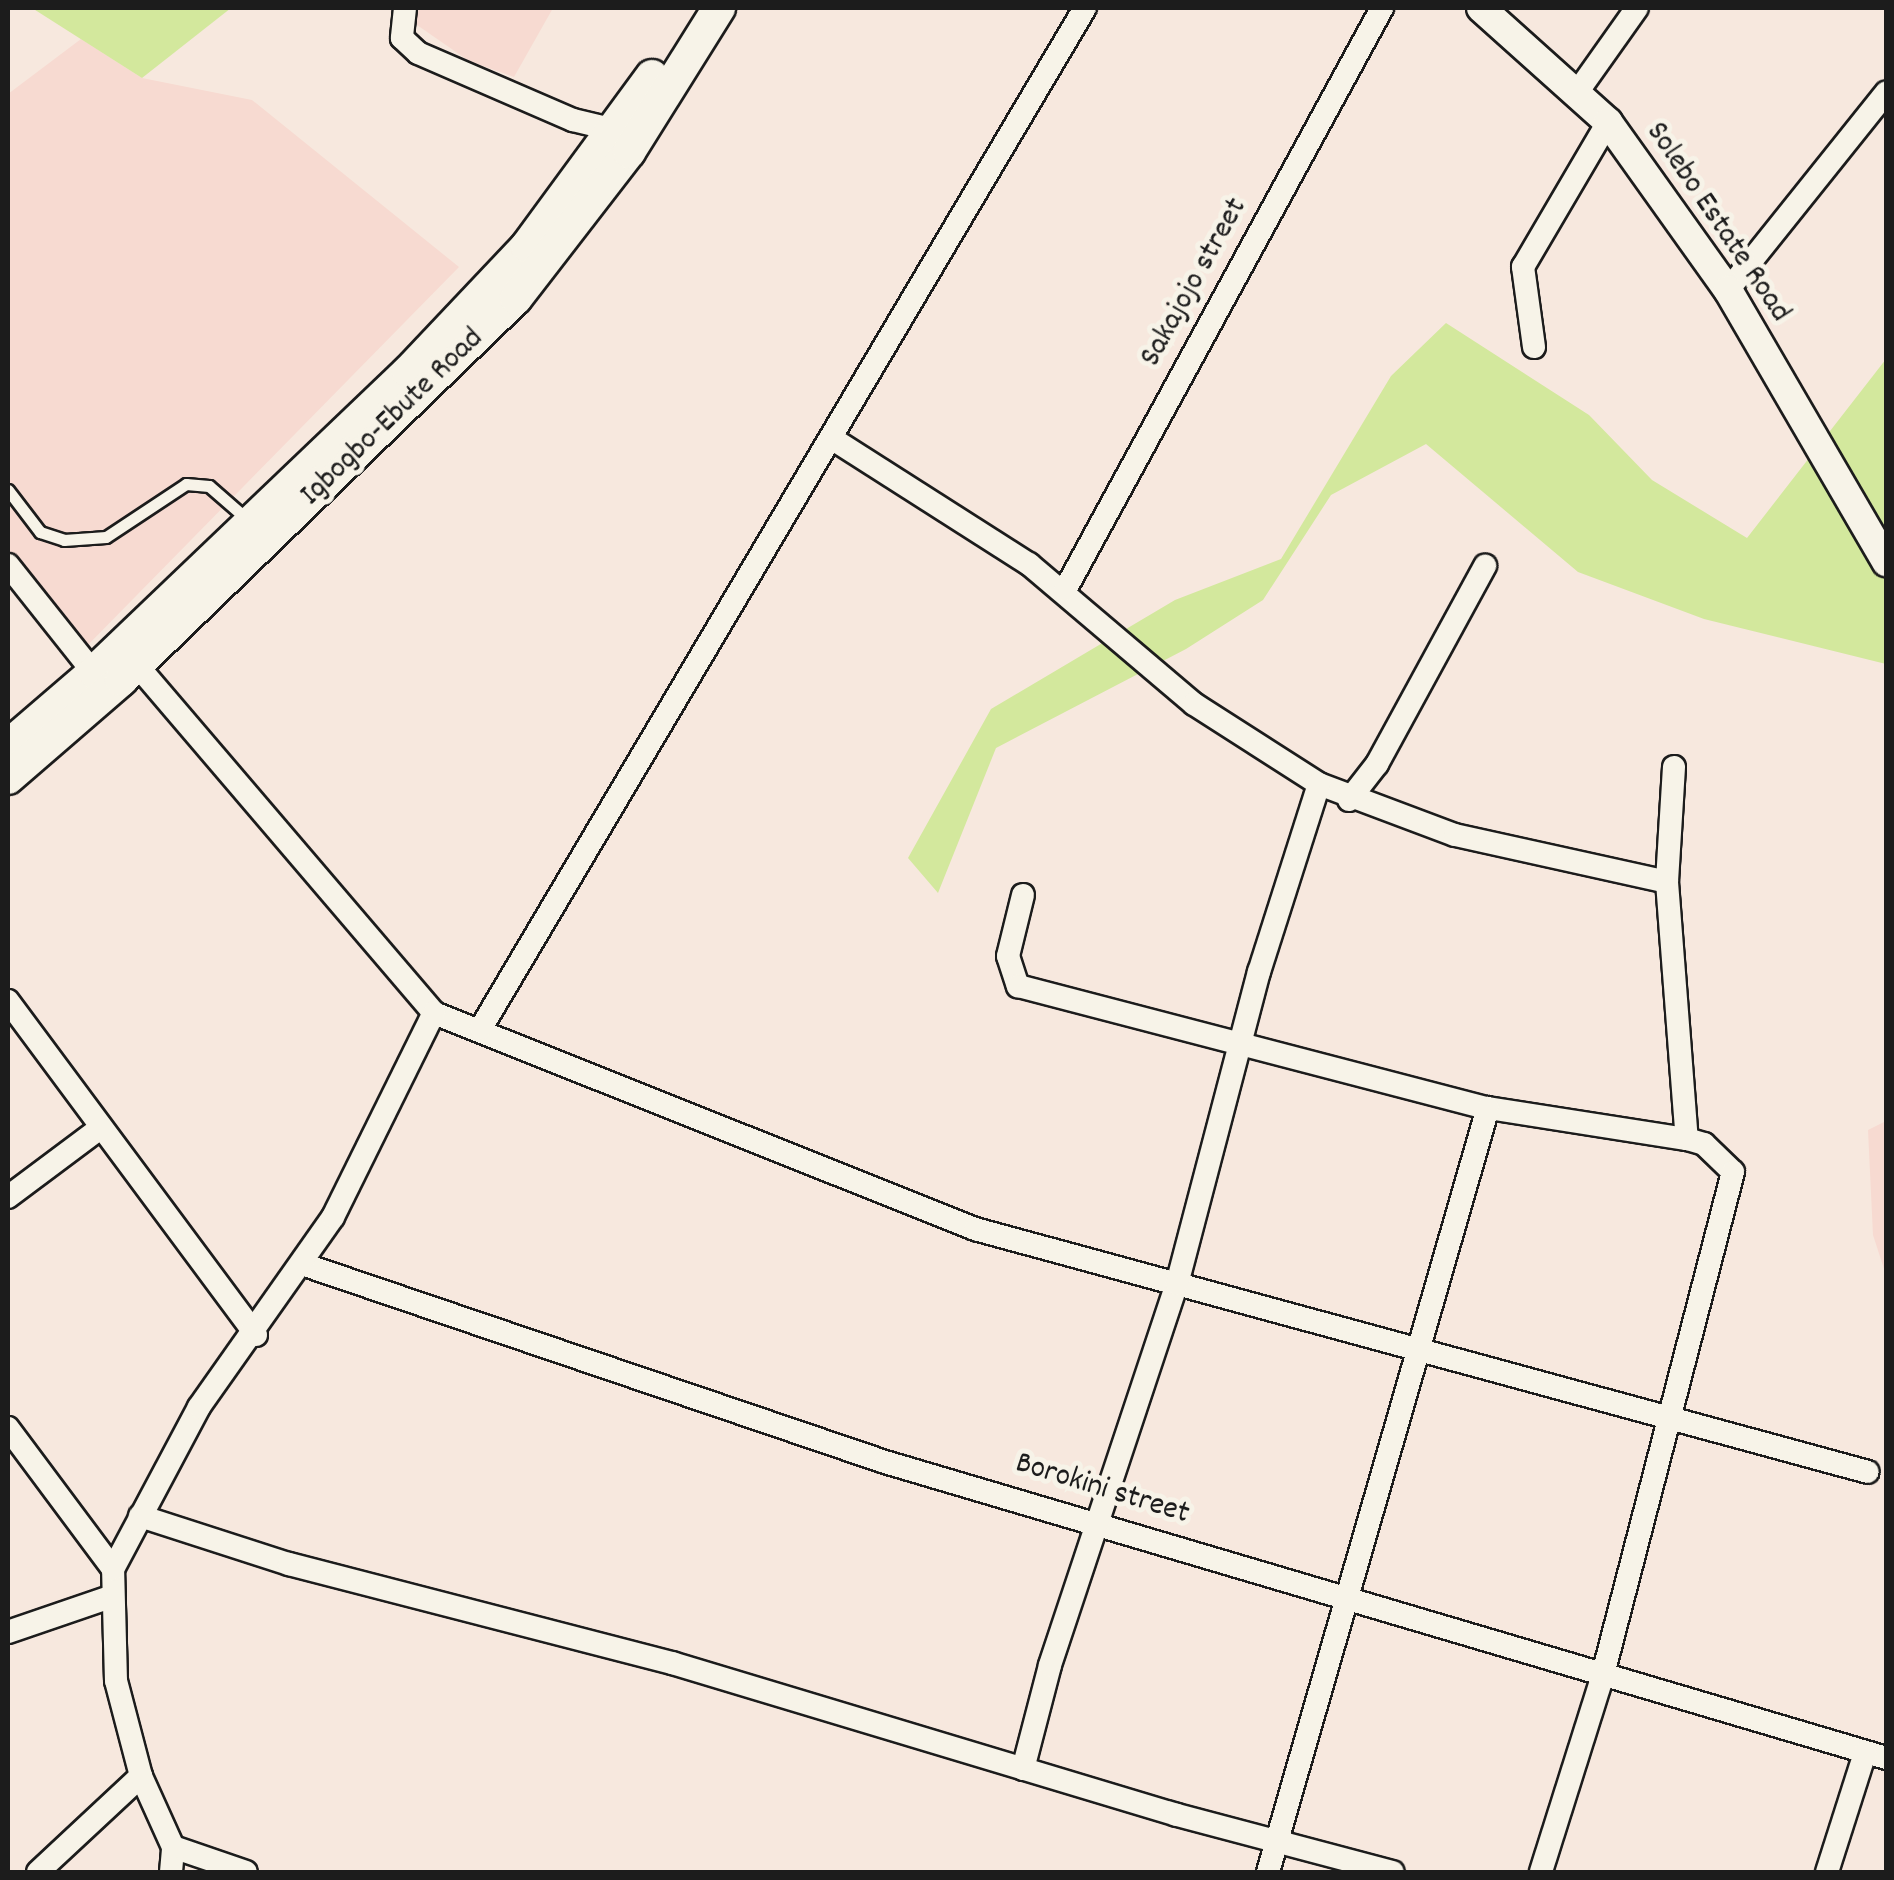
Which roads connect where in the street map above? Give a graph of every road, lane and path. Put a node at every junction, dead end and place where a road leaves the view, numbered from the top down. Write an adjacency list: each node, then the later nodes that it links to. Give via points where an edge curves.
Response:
1 (405, 8): 11 (street, via 402,38 418,53 574,120)
2 (694, 8): 11 (main road, Igbogbo-Ebute Road)
3 (719, 8): 21 (main road, Igbogbo-Ebute Road, via 629,152 516,298)
4 (1085, 8): 14 (street)
5 (1382, 8): 20 (street, Sakajojo street)
6 (1481, 8): 9 (street, Solebo Estate Road)
7 (1637, 8): 9 (street)
8 (1886, 93): 12 (street)
9 (1576, 94): 10 (street, Solebo Estate Road)
10 (1608, 122): 12 (street, Solebo Estate Road); 13 (street, via 1522,268)
11 (614, 130): 16 (main road, Igbogbo-Ebute Road, via 527,246)
12 (1728, 290): 17 (street, Solebo Estate Road)
13 (1534, 347)
14 (831, 438): 20 (street); 32 (street)
15 (8, 490): 16 (lane, via 40,532 64,540 106,537 186,484 209,486)
16 (250, 522): 21 (main road, Igbogbo-Ebute Road)
17 (1886, 562)
18 (8, 565): 22 (street)
19 (1485, 566): 27 (street, via 1377,764)
20 (1065, 590): 26 (street, via 1194,704)
21 (128, 655): 22 (main road, Igbogbo-Ebute Road); 31 (street)
22 (101, 682): 23 (main road, Igbogbo-Ebute Road); 25 (main road, Igbogbo-Ebute Road)
23 (8, 746)
24 (1674, 767): 28 (street)
25 (8, 778)
26 (1319, 784): 27 (street); 33 (street)
27 (1348, 800): 28 (street, via 1455,835)
28 (1667, 882): 36 (street)
29 (1024, 896): 33 (street, via 1008,956 1018,986)
30 (8, 1001): 35 (street)
31 (434, 1013): 32 (street); 38 (street)
32 (481, 1028): 39 (street, via 975,1229)
33 (1244, 1043): 34 (street); 39 (street)
34 (1488, 1108): 36 (street); 41 (street)
35 (99, 1129): 37 (street); 40 (street)
36 (1687, 1140): 42 (street, via 1704,1144 1734,1172)
37 (8, 1197)
38 (304, 1265): 40 (street); 46 (street, Borokini street, via 786,1430)
39 (1177, 1284): 41 (street); 46 (street)
40 (256, 1335): 45 (street, via 198,1408)
41 (1416, 1348): 42 (street); 49 (street)
42 (1670, 1419): 44 (street); 51 (street)
43 (8, 1428): 47 (street)
44 (1868, 1472)
45 (140, 1516): 47 (street); 53 (street, via 289,1564 833,1708)
46 (1100, 1520): 49 (street, Borokini street); 53 (street)
47 (113, 1569): 48 (street)
48 (110, 1597): 50 (street); 54 (street, via 116,1681)
49 (1344, 1601): 51 (street, Borokini street); 55 (street)
50 (8, 1632)
51 (1602, 1678): 52 (street, Borokini street); 62 (street)
52 (1876, 1755): 63 (street)
53 (1023, 1769): 55 (street)
54 (141, 1776): 56 (street); 57 (street)
55 (1278, 1840): 60 (street); 61 (street)
56 (173, 1847): 58 (street); 59 (street)
57 (38, 1872)
58 (170, 1872)
59 (246, 1872)
60 (1268, 1872)
61 (1393, 1872)
62 (1540, 1872)
63 (1827, 1872)

